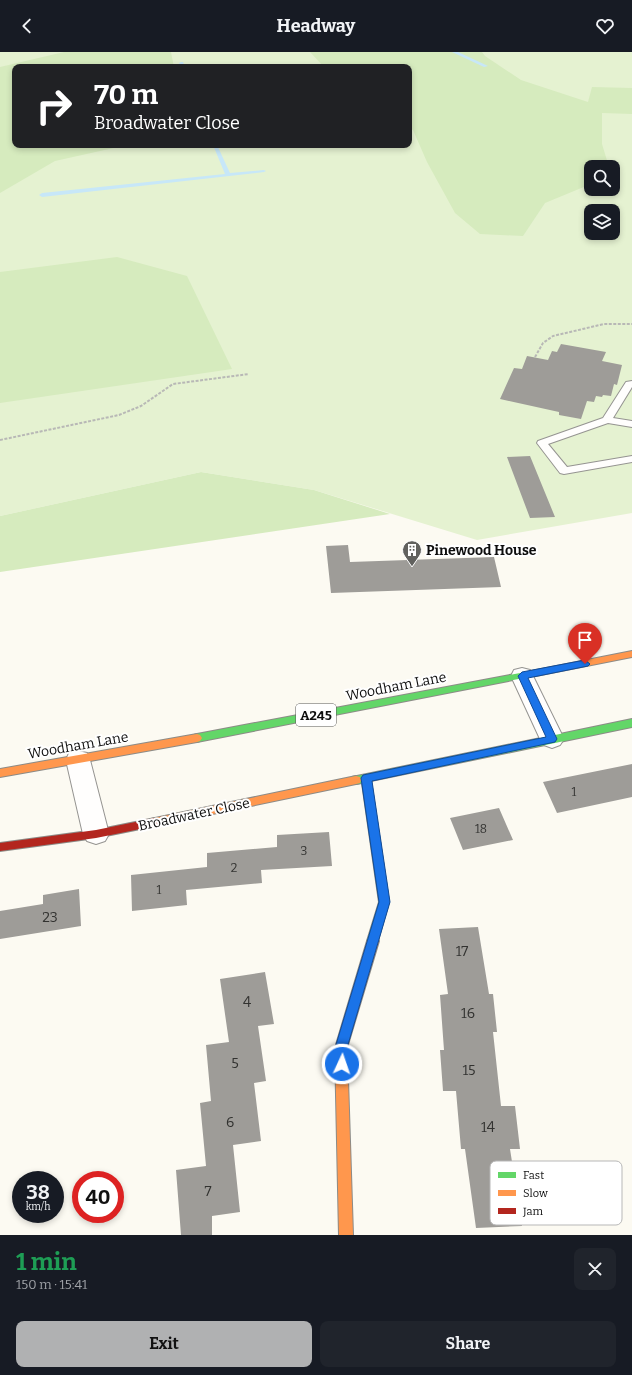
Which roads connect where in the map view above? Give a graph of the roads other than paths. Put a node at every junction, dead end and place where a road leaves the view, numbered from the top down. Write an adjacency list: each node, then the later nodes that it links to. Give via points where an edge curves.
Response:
1 (631, 382): 2 (lane)
2 (607, 420): 3 (lane); 4 (lane, via 542,442 564,471)
3 (632, 424)
4 (632, 459)
5 (632, 654): 6 (street, Woodham Lane / A245)
6 (522, 676): 8 (street); 9 (street, Woodham Lane / A245)
7 (632, 723): 8 (street, Broadwater Close)
8 (552, 739): 11 (street, Broadwater Close)
9 (78, 760): 10 (street, Woodham Lane / A245); 12 (street)
10 (0, 772)
11 (366, 778): 12 (street, Broadwater Close); 14 (street, via 384,902 341,1048)
12 (96, 834): 13 (street, Broadwater Close)
13 (0, 847)
14 (346, 1235)

